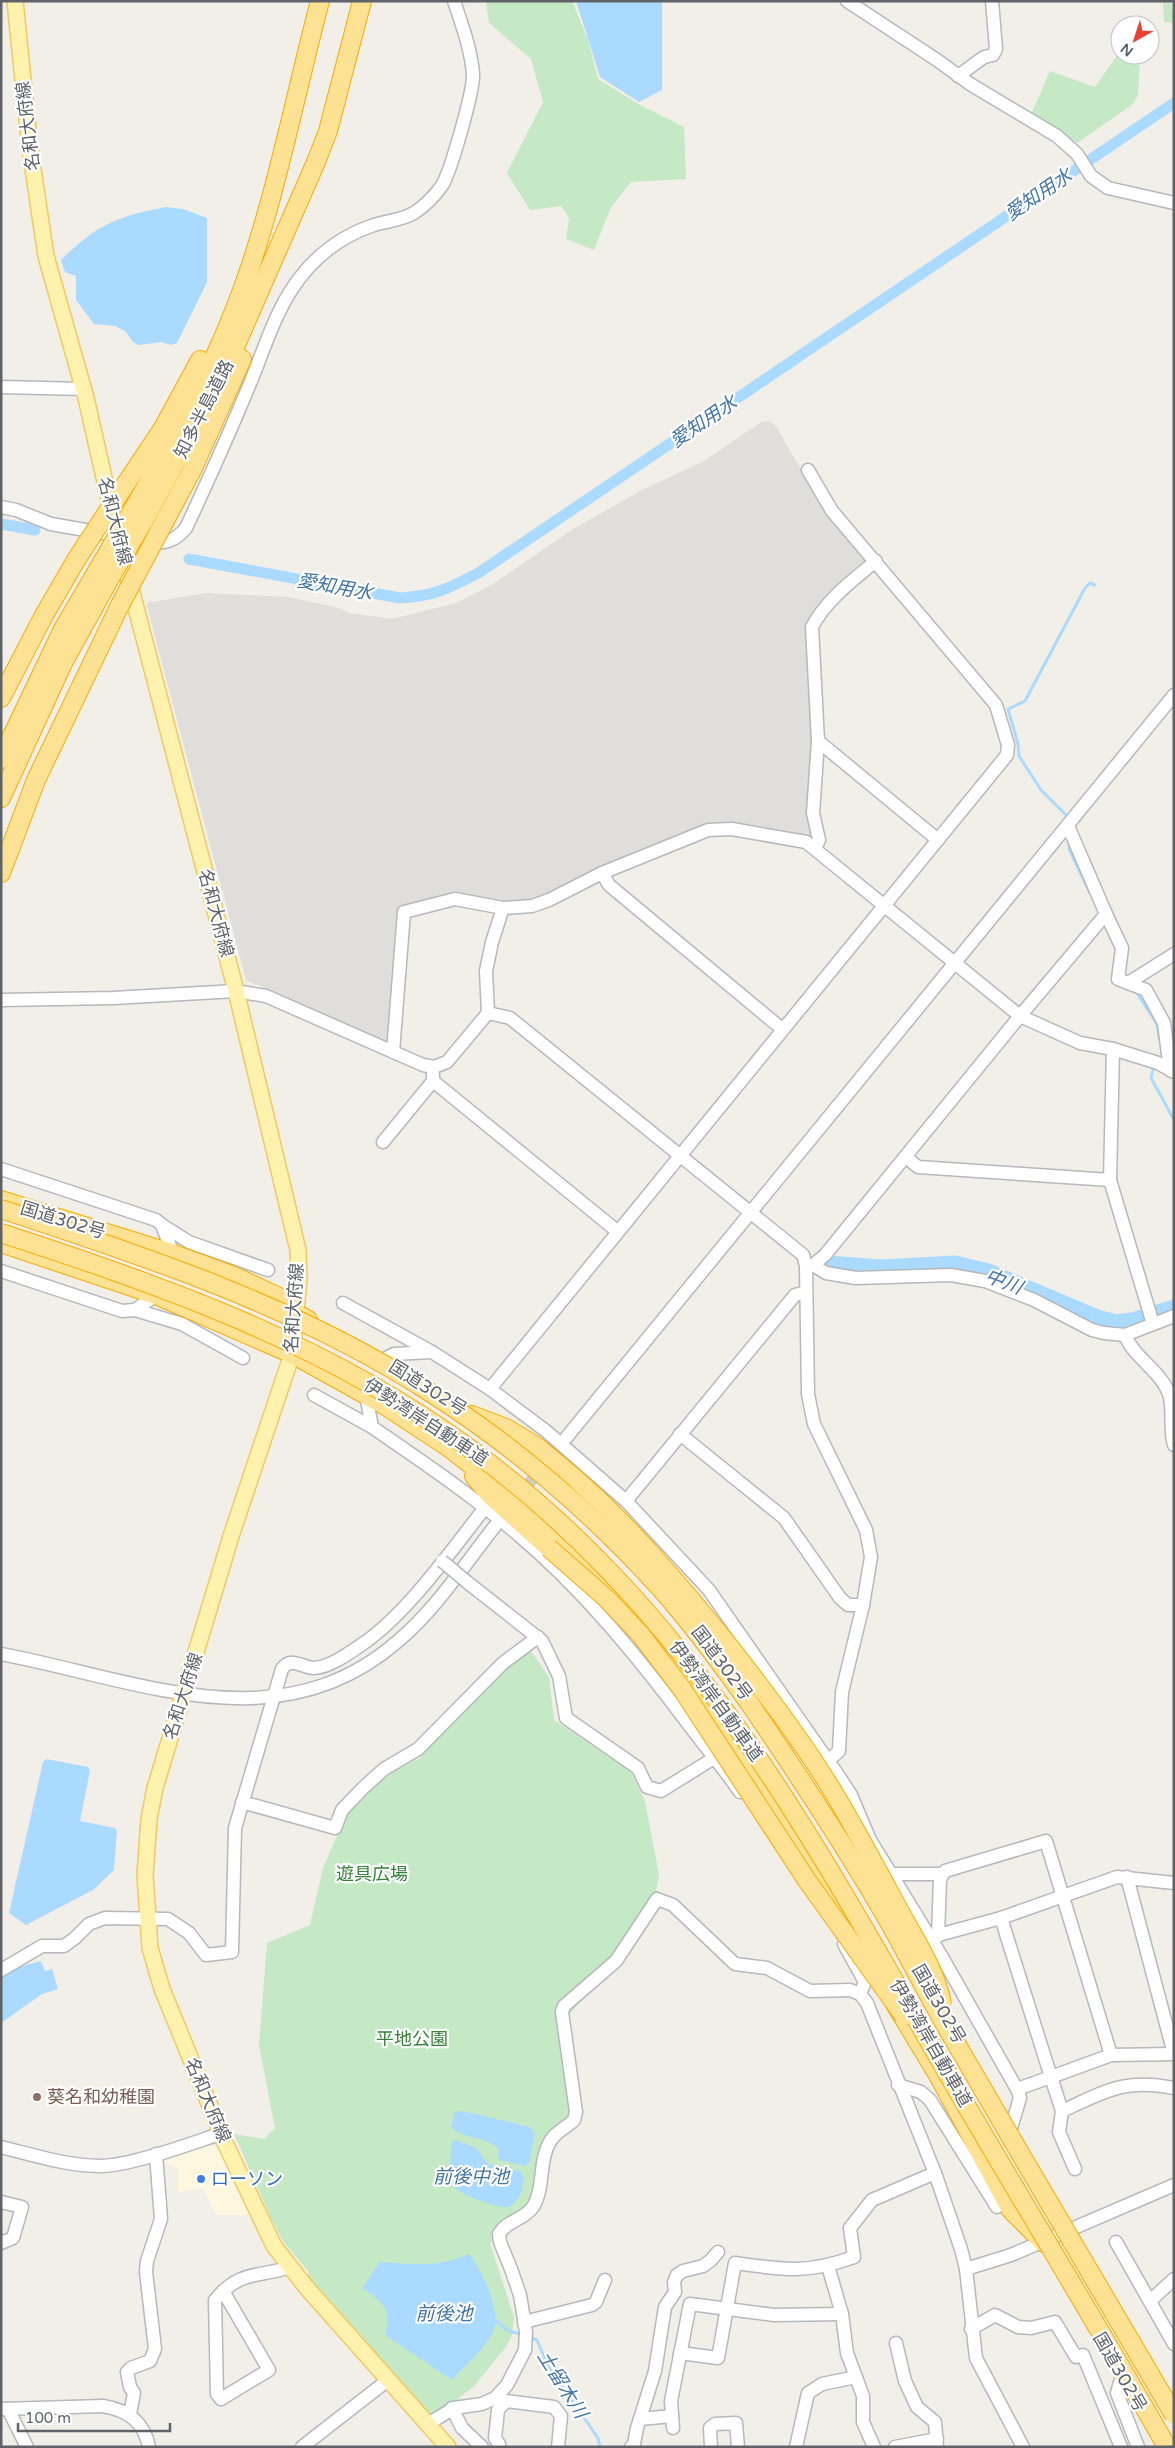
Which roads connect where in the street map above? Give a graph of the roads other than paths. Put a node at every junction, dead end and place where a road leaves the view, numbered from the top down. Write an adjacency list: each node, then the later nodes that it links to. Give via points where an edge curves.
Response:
1 (15, 1): 12 (main road, 名和大府線, via 30,149 46,256)
2 (320, 1): 10 (highway, 知多半島道路)
3 (362, 1): 9 (highway, 知多半島道路, via 328,131)
4 (454, 1): 16 (street, via 469,50 473,78 444,182 435,196 411,214 348,237 326,250 303,274 289,293 219,460 179,536 168,542 156,543)
5 (846, 1): 7 (street)
6 (992, 1): 7 (street, via 996,49 993,55 984,57)
7 (958, 76): 8 (street, via 1057,136 1077,154 1091,176 1108,188)
8 (1174, 203)
9 (274, 262): 15 (highway, 知多半島道路, via 211,398); 27 (highway, bridge, via 260,318 192,470 120,604 36,780)
10 (248, 271): 15 (highway, 知多半島道路, via 210,366); 20 (highway, bridge, via 163,428 76,560)
11 (1, 387): 12 (street)
12 (84, 389): 16 (main road, 名和大府線)
13 (808, 470): 17 (street, via 832,511)
14 (1, 507): 16 (street, via 50,524)
15 (138, 515): 18 (highway, 知多半島道路, bridge)
16 (116, 536): 35 (main road, 名和大府線)
17 (876, 561): 21 (street, via 830,600 812,627); 25 (street, via 996,705 1008,745 1007,755)
18 (104, 574): 22 (highway, 知多半島道路, via 63,629); 23 (highway, 知多半島道路)
19 (1174, 695): 24 (street)
20 (1, 698)
21 (818, 741): 25 (street); 26 (street, via 813,813 819,840)
22 (1, 759)
23 (1, 798)
24 (1068, 826): 31 (street); 33 (street)
25 (938, 840): 29 (street)
26 (815, 848): 28 (street, via 806,842 723,828 686,837); 29 (street)
27 (1, 873)
28 (602, 873): 30 (street, via 550,900 532,906); 39 (street, via 609,885)
29 (883, 906): 33 (street); 39 (street)
30 (503, 908): 37 (street, via 486,971); 41 (street, via 455,899 404,912)
31 (1106, 914): 34 (street, via 1122,948 1118,979); 38 (street)
32 (1174, 954): 34 (street)
33 (954, 962): 38 (street); 52 (street)
34 (1128, 982): 43 (street, via 1146,990 1164,1023)
35 (236, 991): 36 (street); 41 (street, via 266,996); 65 (main road, 名和大府線, via 298,1250)
36 (1, 1000)
37 (488, 1013): 42 (street, via 447,1062); 46 (street, via 510,1018)
38 (1020, 1016): 40 (street, via 1080,1042); 47 (street)
39 (782, 1029): 46 (street)
40 (1113, 1049): 43 (street, via 1158,1063); 49 (street)
41 (393, 1052): 42 (street)
42 (434, 1067): 44 (street)
43 (1172, 1071)
44 (433, 1081): 45 (street); 54 (street)
45 (383, 1142)
46 (680, 1154): 52 (street); 54 (street)
47 (906, 1157): 49 (street, via 918,1167); 58 (street, via 826,1255)
48 (5, 1174): 53 (street)
49 (1110, 1180): 67 (street)
50 (1, 1200): 57 (highway, 国道302号)
51 (1, 1209): 104 (highway, 伊勢湾岸自動車道, bridge, via 184,1272 370,1356 428,1390 482,1428 575,1503 663,1591 732,1679 817,1805 891,1926)
52 (751, 1213): 58 (street, via 799,1250); 79 (street)
53 (162, 1224): 57 (street); 60 (street, via 189,1242)
54 (617, 1231): 73 (street)
55 (1, 1233): 106 (highway, 伊勢湾岸自動車道, bridge, via 181,1294 360,1378 468,1447 560,1521 645,1608 715,1694 850,1901)
56 (1, 1243): 62 (highway, 国道302号)
57 (173, 1254): 65 (highway, 国道302号, via 234,1276 281,1298)
58 (809, 1265): 61 (street); 68 (street, via 826,1273 856,1278 951,1275 979,1279 1034,1300 1092,1330)
59 (2, 1270): 64 (street, via 122,1311)
60 (268, 1270)
61 (806, 1292): 78 (street, via 795,1295); 86 (street, via 808,1394 814,1424 866,1530 871,1558)
62 (156, 1295): 64 (street); 70 (highway, 国道302号)
63 (343, 1303): 69 (street)
64 (135, 1310): 71 (street, via 182,1324)
65 (296, 1313): 70 (main road, 名和大府線); 72 (highway, 国道302号)
66 (1174, 1316): 67 (street)
67 (1153, 1324): 68 (street)
68 (1125, 1335): 80 (street, via 1128,1344 1160,1379 1170,1396 1170,1428)
69 (432, 1352): 72 (street, via 394,1354); 73 (street)
70 (292, 1354): 75 (highway, 国道302号); 89 (main road, 名和大府線, via 232,1533)
71 (243, 1358)
72 (382, 1360): 76 (highway, 国道302号)
73 (490, 1389): 82 (street, via 546,1431)
74 (314, 1395): 77 (street)
75 (366, 1395): 77 (street); 81 (highway, 国道302号)
76 (472, 1415): 104 (highway, bridge, via 506,1428 536,1446 618,1517 694,1602 754,1678 822,1773 864,1844 937,1985); 112 (highway, 国道302号, via 535,1466 627,1550 667,1592 735,1680 807,1783 872,1887)
77 (372, 1427): 83 (street)
78 (680, 1434): 82 (street); 86 (street, via 784,1518 840,1598 848,1605)
79 (566, 1438)
80 (1174, 1445)
81 (448, 1447): 106 (highway, bridge, via 489,1494 606,1598 641,1635 676,1682 806,1879); 122 (highway, 国道302号, via 562,1538 615,1590 666,1652 774,1802 938,2075 1011,2210)
82 (626, 1501): 92 (street, via 709,1590)
83 (484, 1509): 85 (street); 91 (street, via 515,1532 614,1630)
84 (496, 1526): 90 (street, via 420,1620 398,1642 340,1679)
85 (442, 1561): 87 (street, bridge); 90 (street, via 394,1618 361,1645 317,1667 292,1662 285,1665)
86 (863, 1605): 92 (street, via 842,1692 839,1751)
87 (538, 1637): 91 (street, via 559,1676 566,1718 638,1768 647,1787 661,1791); 93 (street, via 503,1663 418,1749 384,1769 363,1788 342,1810 335,1828)
88 (1, 1654): 89 (street)
89 (184, 1695): 90 (street); 99 (main road, 名和大府線, via 162,1762 149,1819 144,1875)
90 (273, 1697): 93 (street)
91 (714, 1758): 103 (street, via 823,1916 833,1924 865,1982)
92 (829, 1760): 94 (street, via 851,1795 870,1840)
93 (242, 1802): 99 (street, via 235,1828 232,1952 206,1955 179,1925 168,1919)
94 (892, 1874): 95 (street); 101 (street)
95 (942, 1874): 98 (street, via 1046,1841); 101 (street)
96 (1127, 1877): 97 (street); 98 (street, via 1117,1877); 105 (street, via 1174,2054)
97 (1174, 1883)
98 (1063, 1898): 100 (street); 105 (street)
99 (147, 1918): 102 (street, via 95,1920 64,1946 42,1946); 113 (main road, 名和大府線, via 150,1948 162,1989)
100 (1001, 1918): 101 (street); 107 (street)
101 (934, 1937): 110 (street)
102 (1, 1970)
103 (860, 1994): 108 (street, via 867,2003); 136 (street, via 850,1990 810,1991 766,1968 735,1964 672,1905 657,1899 616,1961 564,2006 562,2012 576,2112 574,2120 548,2146 534,2206 499,2234 520,2295)
104 (942, 2020): 147 (highway, 伊勢湾岸自動車道, bridge)
105 (1111, 2056): 107 (street)
106 (950, 2076): 169 (highway, 伊勢湾岸自動車道, bridge)
107 (1051, 2077): 110 (street); 111 (street)
108 (898, 2085): 117 (street); 120 (street, via 921,2092 930,2100)
109 (1174, 2088): 111 (street, via 1134,2083 1111,2089)
110 (1017, 2089): 112 (street, via 1020,2098)
111 (1062, 2111): 116 (street, via 1059,2132)
112 (1011, 2128): 121 (highway, 国道302号)
113 (223, 2133): 115 (street); 127 (main road, 名和大府線, via 274,2246)
114 (1, 2147): 115 (street, via 60,2161 102,2166)
115 (156, 2154): 146 (street, via 161,2219 146,2272 155,2349 150,2361 127,2372 134,2393)
116 (1076, 2169)
117 (935, 2173): 126 (street, via 872,2200 850,2228 854,2256); 128 (street)
118 (1174, 2185): 121 (street)
119 (1, 2202): 124 (street, via 22,2207 14,2238)
120 (997, 2207)
121 (1068, 2229): 122 (street); 145 (highway, 国道302号)
122 (1043, 2241): 128 (street); 140 (highway, 国道302号)
123 (1116, 2242): 132 (street)
124 (1, 2244)
125 (718, 2252): 148 (street, via 703,2266 677,2275 675,2292 665,2307 655,2371)
126 (828, 2266): 133 (street, via 791,2270 735,2263); 134 (street)
127 (290, 2267): 131 (street, via 271,2273 253,2273); 142 (main road, 名和大府線)
128 (966, 2269): 135 (street)
129 (1174, 2279): 132 (street)
130 (605, 2280): 136 (street, via 592,2305)
131 (223, 2291): 131 (street, via 215,2300 214,2310 216,2394 221,2399 269,2370)
132 (1150, 2302): 137 (street)
133 (727, 2308): 134 (street, via 774,2315); 139 (street, via 690,2304); 139 (street, via 718,2358)
134 (842, 2314): 141 (street, via 847,2353)
135 (971, 2329): 165 (street, via 976,2358); 166 (street, via 995,2315 1018,2327 1031,2328 1055,2322 1076,2357 1083,2355)
136 (525, 2331): 143 (street, via 521,2359 499,2395 482,2404)
137 (1173, 2342)
138 (896, 2344): 150 (street, via 905,2381 917,2407 935,2422)
139 (680, 2353): 148 (street, via 670,2401 672,2422)
140 (1122, 2375): 167 (street, via 1117,2393); 168 (highway, 国道302号)
141 (856, 2377): 162 (street, via 822,2384 808,2393); 163 (street, via 862,2396 864,2422)
142 (388, 2380): 149 (main road, 名和大府線); 154 (street)
143 (452, 2408): 149 (street); 156 (street, via 462,2428)
144 (5, 2409): 146 (street, via 103,2406); 152 (street)
145 (1174, 2410)
146 (130, 2414): 153 (street, via 143,2430)
147 (1174, 2414)
148 (640, 2419): 159 (street)
149 (428, 2424): 155 (main road, 名和大府線)
150 (937, 2443): 164 (street)
151 (499, 2446): 157 (street); 158 (street, via 495,2438 498,2410 506,2401 554,2407 561,2416)
152 (27, 2447)
153 (148, 2447)
154 (302, 2447)
155 (448, 2447)
156 (482, 2447)
157 (503, 2447)
158 (558, 2447)
159 (631, 2447)
160 (711, 2447): 161 (street, via 710,2428 715,2424 736,2423)
161 (738, 2447)
162 (796, 2447)
163 (874, 2447)
164 (895, 2447)
165 (1023, 2447)
166 (1121, 2447)
167 (1138, 2447)
168 (1163, 2447)
169 (1167, 2447)

